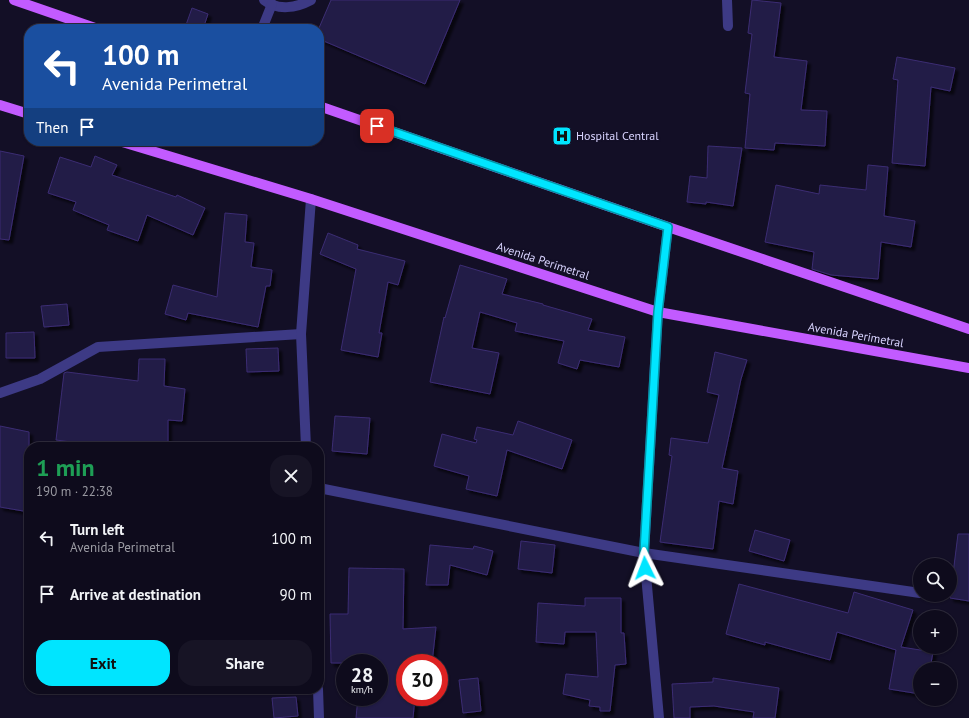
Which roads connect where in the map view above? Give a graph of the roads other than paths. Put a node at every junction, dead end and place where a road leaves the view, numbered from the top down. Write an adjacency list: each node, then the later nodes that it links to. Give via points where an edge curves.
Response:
1 (14, 0): 5 (main road)
2 (311, 0): 4 (street, via 290,7)
3 (727, 0): 7 (street)
4 (268, 2): 6 (street)
5 (84, 24)
6 (263, 24)
7 (728, 26)
8 (0, 105): 10 (main road)
9 (324, 108): 13 (main road)
10 (24, 112)
11 (136, 146): 12 (main road, Avenida Perimetral)
12 (311, 199): 14 (main road, Avenida Perimetral); 16 (street)
13 (668, 227): 14 (street); 15 (main road)
14 (658, 312): 17 (main road, Avenida Perimetral); 21 (street)
15 (969, 329)
16 (301, 334): 18 (street, via 98,347 40,378); 19 (street)
17 (969, 368)
18 (0, 393)
19 (306, 442)
20 (324, 489): 21 (street)
21 (644, 553): 22 (street); 25 (street)
22 (913, 592)
23 (318, 694): 24 (street)
24 (320, 718)
25 (659, 718)

